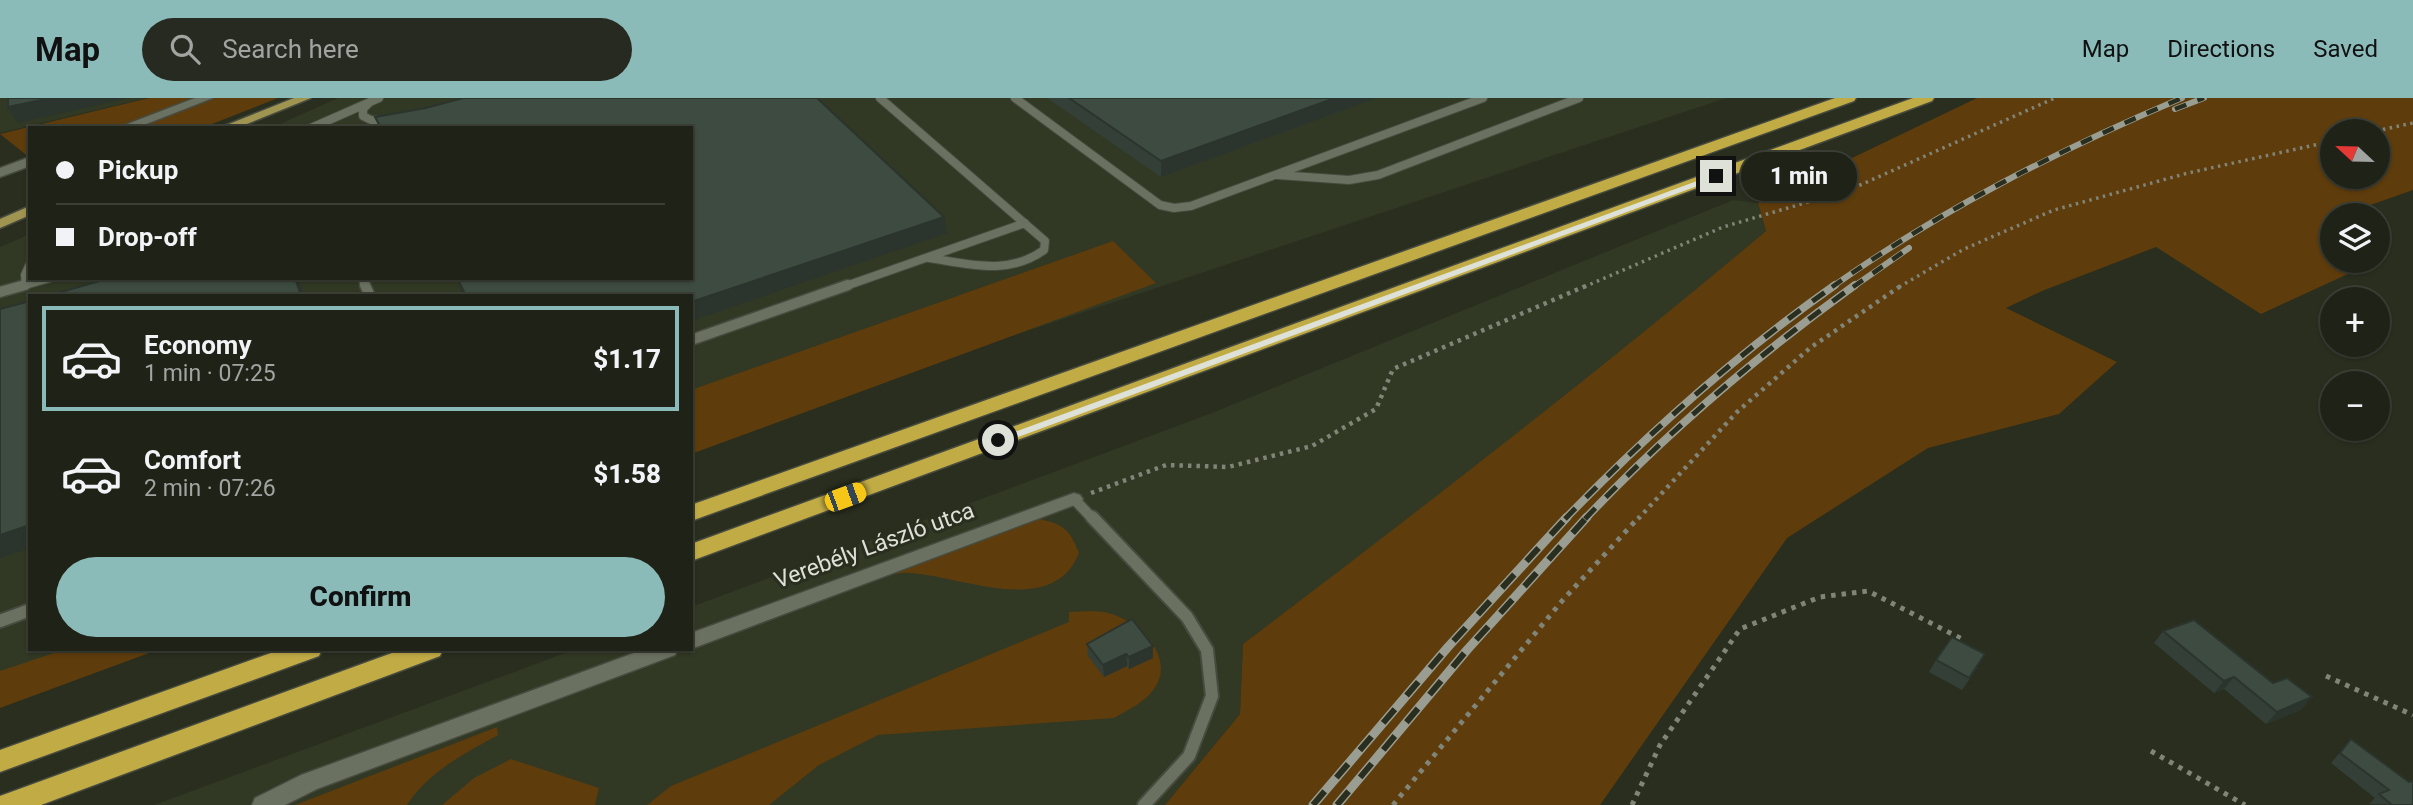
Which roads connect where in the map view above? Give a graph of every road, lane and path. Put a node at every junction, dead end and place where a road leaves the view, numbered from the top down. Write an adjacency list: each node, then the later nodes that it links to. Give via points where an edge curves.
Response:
1 (207, 98): 12 (street)
2 (305, 98): 13 (main road)
3 (880, 98): 23 (lane)
4 (1015, 98): 20 (lane, via 1160,205 1191,206)
5 (1483, 98): 20 (lane)
6 (1579, 98): 20 (lane, via 1378,175 1349,180)
7 (1849, 98): 31 (highway)
8 (1927, 98): 32 (highway)
9 (2055, 98): 30 (path, via 1849,190 1723,228 1393,369 1376,410 1312,446 1228,467 1166,465)
10 (375, 100): 14 (lane); 15 (lane, via 363,110 363,116 382,123 401,122)
11 (2413, 123): 16 (path)
12 (129, 126)
13 (230, 126)
14 (316, 126)
15 (386, 126)
16 (2390, 128)
17 (2320, 144): 49 (path, via 2188,173 2054,210 1964,249 1810,348 1737,412 1562,601)
18 (28, 162): 19 (street)
19 (0, 173)
20 (1275, 175)
21 (28, 211): 22 (main road)
22 (0, 223)
23 (1025, 223): 24 (lane); 24 (lane, via 1045,241 1044,250 1023,264 991,266)
24 (926, 257): 29 (lane)
25 (28, 268): 27 (lane)
26 (43, 280): 27 (lane)
27 (26, 285): 28 (lane)
28 (0, 292)
29 (693, 339)
30 (1074, 499): 35 (street, Verebély László utca); 48 (lane, via 1187,617 1207,650 1212,696 1189,756)
31 (693, 512)
32 (693, 552)
33 (28, 611): 34 (lane)
34 (0, 621)
35 (693, 640)
36 (1964, 640): 50 (path, via 1868,591 1820,597 1740,629 1660,745)
37 (304, 651): 44 (highway)
38 (426, 651): 43 (highway)
39 (663, 651): 47 (street, via 309,782)
40 (2326, 676): 41 (path)
41 (2413, 715)
42 (2151, 751): 51 (path)
43 (134, 759): 45 (highway); 46 (highway)
44 (0, 761)
45 (9, 805)
46 (37, 805)
47 (263, 805)
48 (1144, 805)
49 (1393, 805)
50 (1632, 805)
51 (2245, 805)

